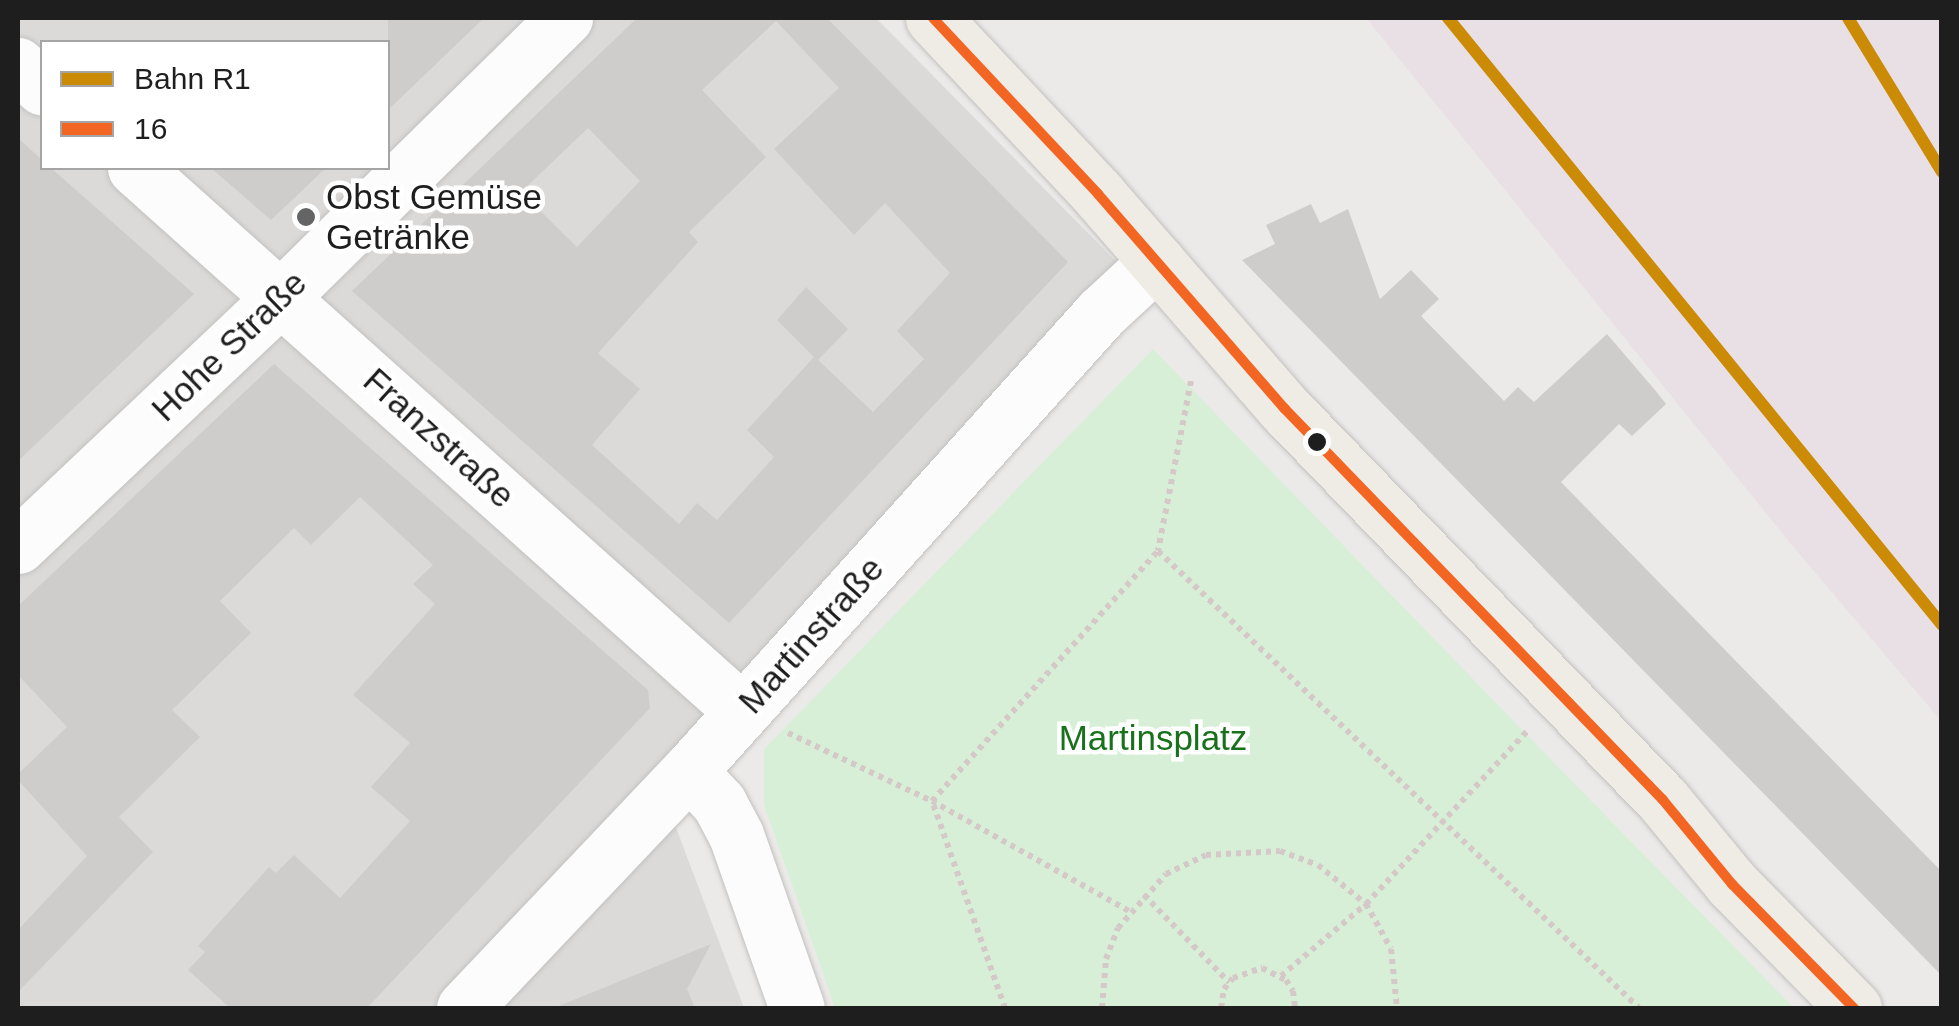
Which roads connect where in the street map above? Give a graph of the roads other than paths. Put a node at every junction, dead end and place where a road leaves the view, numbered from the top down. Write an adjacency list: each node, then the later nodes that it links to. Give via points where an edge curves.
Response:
1 (565, 18): 7 (street, Hohe Straße)
2 (932, 18): 6 (main road)
3 (18, 65): 4 (street)
4 (40, 85)
5 (137, 170): 7 (street, Franzstraße)
6 (1157, 262): 9 (street, Martinstraße, via 1122,290); 13 (main road, via 1284,408 1651,787 1732,884)
7 (282, 296): 8 (street, Hohe Straße); 9 (street, Franzstraße)
8 (18, 546)
9 (742, 711): 10 (street, Martinstraße)
10 (689, 771): 11 (street, Martinstraße); 12 (street, via 720,803 736,835)
11 (464, 1008)
12 (797, 1008)
13 (1854, 1008)

